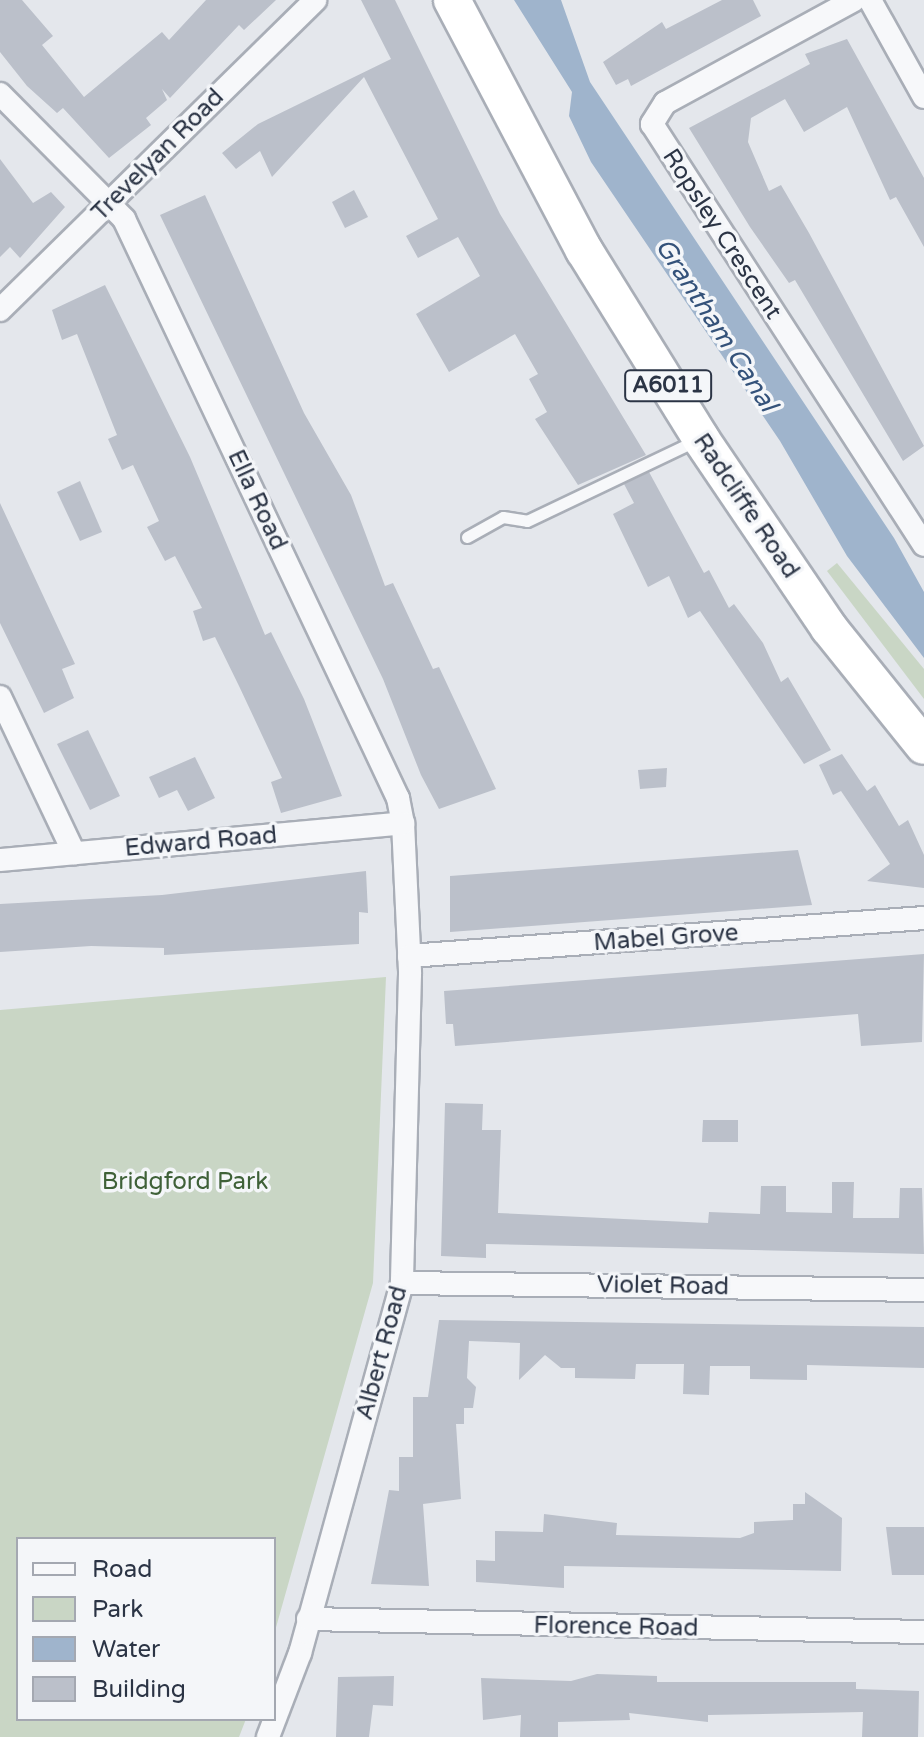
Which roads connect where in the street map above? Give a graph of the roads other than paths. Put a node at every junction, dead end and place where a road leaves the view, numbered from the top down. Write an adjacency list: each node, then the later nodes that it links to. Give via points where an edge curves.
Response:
1 (315, 0): 7 (street, Trevelyan Road)
2 (452, 0): 9 (highway, Radcliffe Road / A6011, via 584,250)
3 (854, 0): 11 (street, Ropsley Crescent, via 665,103 652,124)
4 (870, 0): 6 (street)
5 (0, 94): 7 (street, Ella Road)
6 (924, 97)
7 (110, 202): 8 (street, Trevelyan Road); 14 (street, Ella Road, via 398,798)
8 (0, 310)
9 (701, 439): 10 (lane, via 527,521 503,517); 13 (highway, Radcliffe Road / A6011, via 821,616)
10 (467, 537)
11 (924, 545)
12 (0, 697): 15 (street)
13 (924, 746)
14 (403, 823): 15 (street, Edward Road); 18 (street, Ella Road)
15 (74, 853): 16 (street, Edward Road)
16 (0, 860)
17 (924, 918): 18 (street, Mabel Grove)
18 (409, 956): 19 (street, Albert Road)
19 (402, 1283): 20 (street, Violet Road); 21 (street, Albert Road)
20 (924, 1290)
21 (308, 1619): 22 (street, Florence Road); 23 (street, Albert Road)
22 (924, 1632)
23 (276, 1713)

